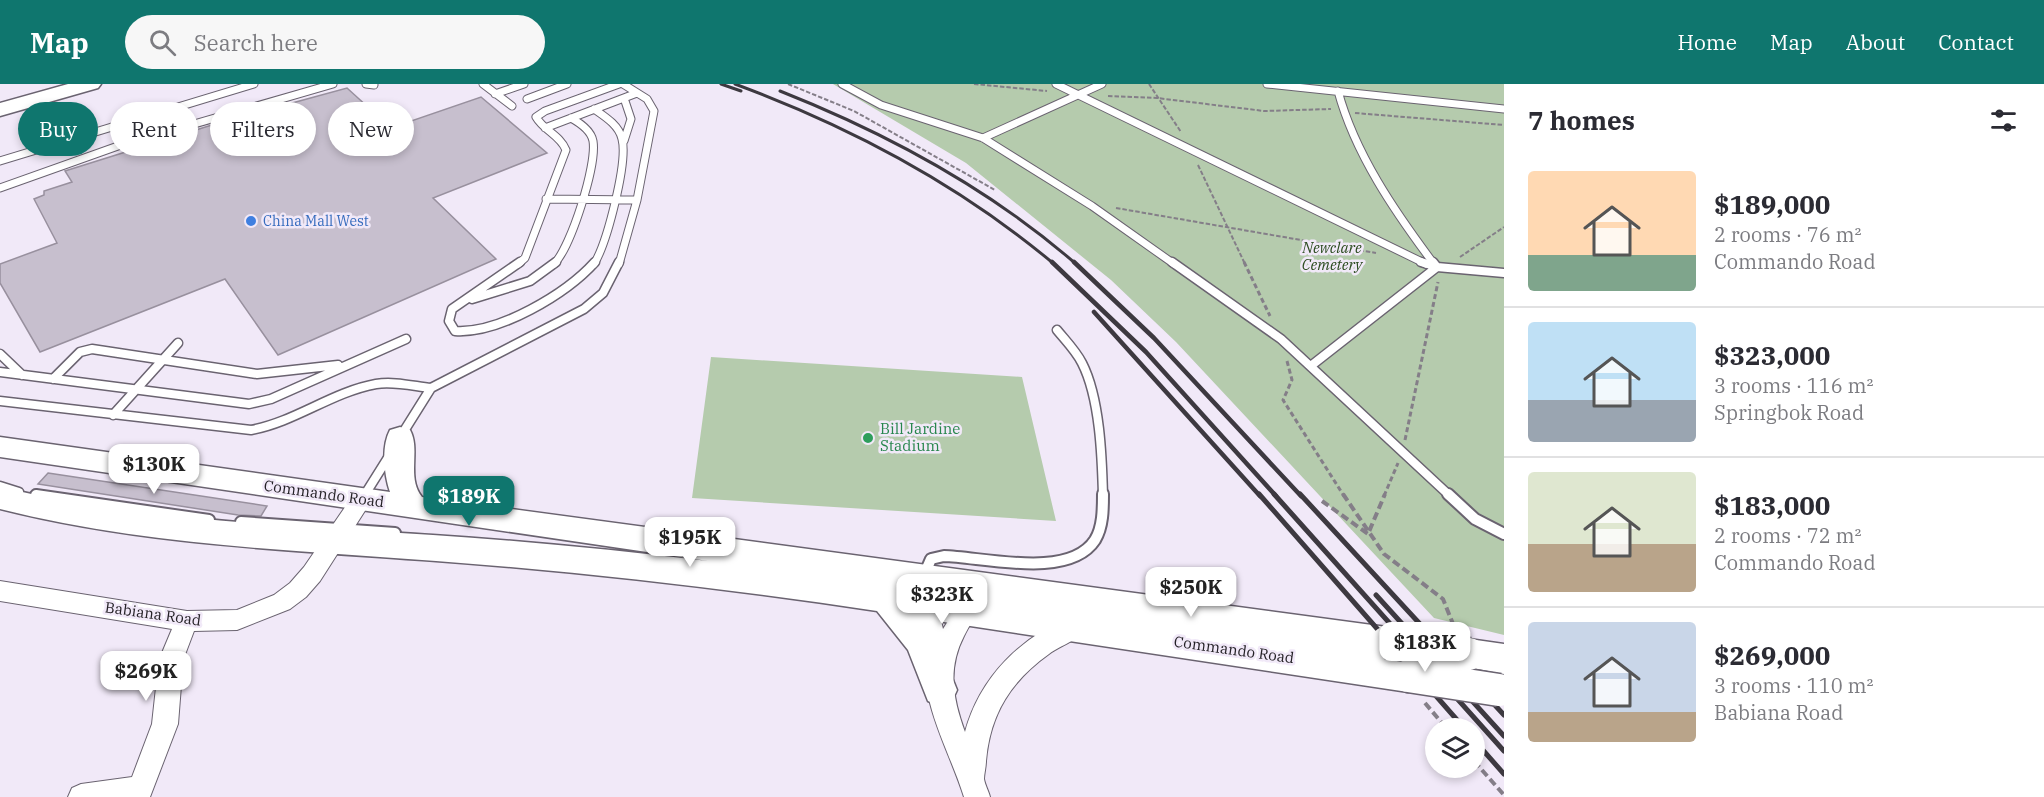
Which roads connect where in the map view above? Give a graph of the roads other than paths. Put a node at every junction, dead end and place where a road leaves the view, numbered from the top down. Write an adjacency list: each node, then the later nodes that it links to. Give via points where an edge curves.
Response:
1 (22, 84): 16 (highway)
2 (91, 84): 26 (highway)
3 (254, 84): 31 (lane)
4 (333, 84): 32 (lane, via 118,146)
5 (366, 84): 15 (lane)
6 (484, 84): 19 (lane)
7 (524, 84): 19 (lane)
8 (567, 84): 22 (lane)
9 (618, 84): 28 (lane, via 540,114 536,120)
10 (623, 84): 18 (lane)
11 (842, 84): 29 (lane, via 881,105)
12 (1056, 84): 20 (lane)
13 (1102, 84): 20 (lane)
14 (1268, 84): 17 (lane)
15 (374, 85)
16 (0, 90)
17 (1338, 91): 25 (lane); 37 (lane, via 1341,111 1389,195)
18 (637, 93): 21 (lane); 36 (lane, via 652,104 654,111)
19 (495, 94): 23 (lane)
20 (1077, 94): 29 (lane); 37 (lane, via 1415,260)
21 (624, 98): 24 (lane); 30 (lane, via 632,119)
22 (527, 99)
23 (512, 106)
24 (594, 109): 27 (lane); 30 (lane, via 619,129)
25 (1504, 109)
26 (0, 110)
27 (571, 118): 28 (lane); 34 (lane, via 589,131 594,146)
28 (545, 128): 33 (lane, via 562,141 566,150)
29 (983, 138): 46 (lane, via 1281,339)
30 (624, 141): 35 (lane)
31 (0, 160)
32 (0, 188)
33 (546, 199): 34 (lane); 39 (lane, via 525,258)
34 (582, 199): 35 (lane); 39 (lane, via 565,250 547,270 526,283)
35 (615, 200): 36 (lane); 39 (lane, via 595,261 575,281 518,314 472,333 454,331 449,325 448,317)
36 (638, 201): 50 (lane, via 618,266 603,293 563,321)
37 (1442, 267): 38 (lane); 46 (lane)
38 (1504, 273)
39 (461, 302)
40 (1058, 330): 64 (lane, via 1079,356 1090,387 1101,466 1102,516 1098,534 1081,553 1040,563 961,555 937,557 927,565)
41 (406, 339): 45 (lane)
42 (178, 343): 44 (lane)
43 (0, 354): 48 (lane)
44 (162, 361): 45 (lane, via 257,374); 49 (lane, via 85,350); 51 (lane)
45 (352, 363): 51 (lane, via 271,399 249,404)
46 (1312, 366): 61 (lane, via 1475,519)
47 (0, 372): 48 (lane)
48 (23, 375): 49 (lane)
49 (53, 379): 51 (lane)
50 (431, 388): 53 (lane, via 375,384 277,425 251,430); 54 (lane)
51 (135, 390): 53 (lane)
52 (0, 401): 53 (lane)
53 (113, 415)
54 (400, 436): 59 (lane); 60 (main road, via 400,485)
55 (0, 447): 59 (main road, Commando Road)
56 (0, 456): 59 (lane)
57 (0, 486): 62 (lane, via 22,493)
58 (0, 498): 62 (main road, Commando Road, via 31,507 123,521)
59 (358, 504): 60 (main road, Commando Road); 62 (street, Babiana Road); 64 (lane)
60 (410, 525): 62 (lane); 64 (main road, Commando Road)
61 (1504, 534)
62 (339, 535): 66 (main road, Commando Road, via 642,566); 67 (street, Babiana Road, via 312,574 282,602 237,620)
63 (0, 591): 67 (street, Babiana Road)
64 (925, 591): 65 (main road, Commando Road); 66 (main road, Commando Road); 71 (street)
65 (977, 597): 68 (main road, Commando Road); 69 (main road, Commando Road); 71 (street, via 954,632)
66 (884, 598): 71 (main road, via 921,639)
67 (187, 621): 73 (street, via 171,660 165,724)
68 (1076, 627): 69 (main road, Commando Road); 72 (street, via 1030,652 992,696 978,727)
69 (1396, 659): 70 (main road, Commando Road, bridge); 70 (main road, Commando Road, bridge)
70 (1494, 674)
71 (940, 681): 72 (street, via 957,747)
72 (974, 786)
73 (138, 793): 74 (street)
74 (81, 797)

